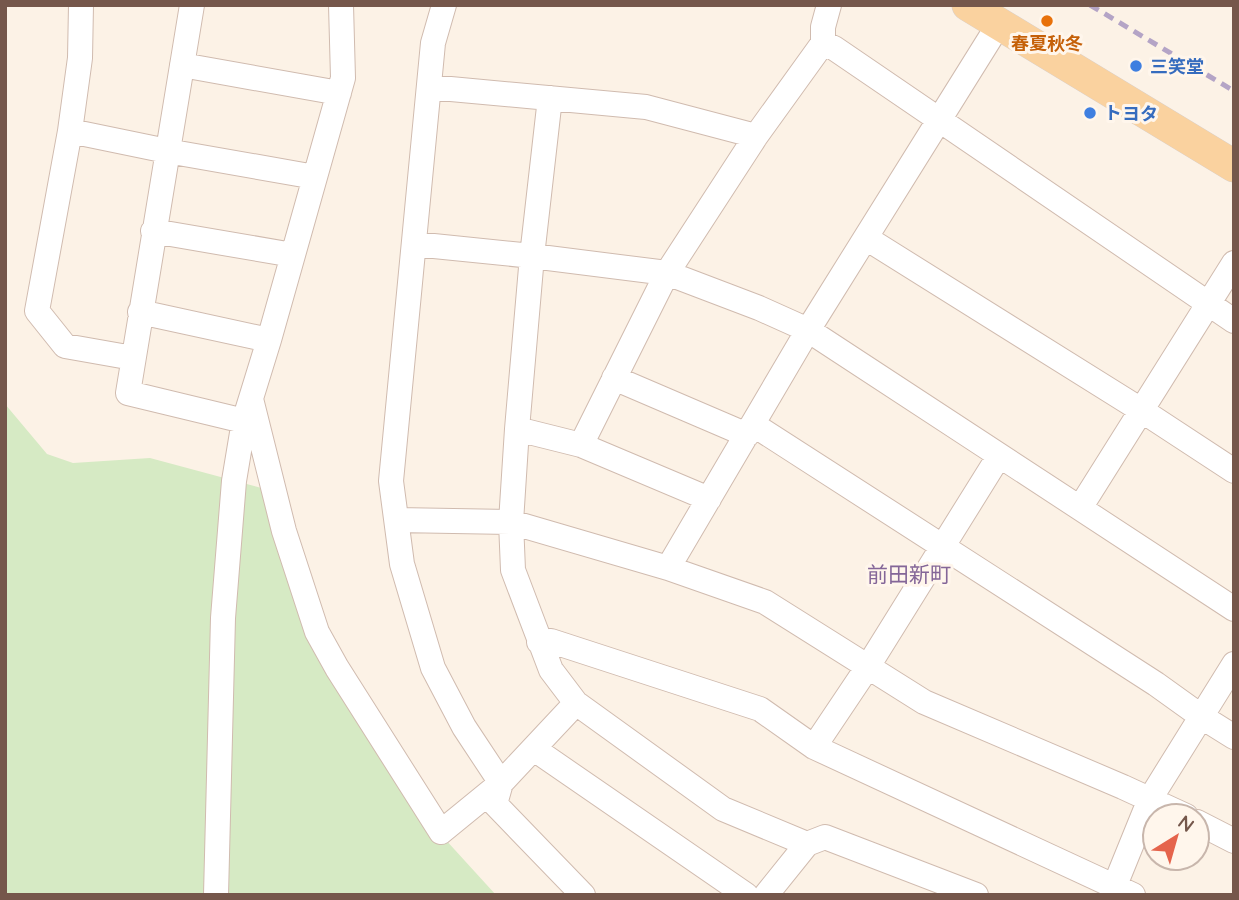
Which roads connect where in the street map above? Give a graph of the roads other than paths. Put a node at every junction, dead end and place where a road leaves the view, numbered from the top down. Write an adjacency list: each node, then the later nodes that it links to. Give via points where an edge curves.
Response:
1 (81, 5): 14 (street, via 80,58)
2 (192, 5): 9 (street)
3 (341, 5): 11 (street, via 343,78)
4 (444, 5): 10 (street, via 433,43)
5 (829, 5): 8 (street)
6 (968, 5): 7 (main road)
7 (999, 24): 13 (street); 17 (main road)
8 (823, 43): 13 (street); 15 (street)
9 (182, 65): 11 (street); 16 (street)
10 (429, 87): 12 (street); 21 (street)
11 (339, 93): 18 (street)
12 (550, 98): 15 (street, via 646,107); 23 (street)
13 (940, 121): 20 (street); 26 (street)
14 (70, 131): 16 (street); 31 (street, via 37,311 65,346)
15 (756, 136): 25 (street)
16 (167, 151): 18 (street); 19 (street)
17 (1234, 166)
18 (315, 177): 22 (street)
19 (153, 231): 22 (street); 27 (street)
20 (866, 238): 29 (street); 34 (street)
21 (414, 244): 23 (street); 42 (street, via 391,481)
22 (293, 255): 30 (street)
23 (532, 256): 25 (street); 35 (street)
24 (1234, 263): 26 (street)
25 (667, 273): 29 (street); 32 (street)
26 (1208, 301): 28 (street); 34 (street)
27 (140, 312): 30 (street); 31 (street)
28 (1234, 321)
29 (808, 330): 36 (street); 38 (street)
30 (269, 340): 33 (street)
31 (133, 358): 33 (street, via 128,393)
32 (614, 379): 36 (street); 37 (street)
33 (247, 410): 55 (street, via 317,632 441,832); 62 (street, via 234,481 223,618)
34 (1141, 410): 39 (street); 41 (street)
35 (517, 429): 37 (street); 43 (street)
36 (750, 430): 40 (street); 44 (street)
37 (581, 445): 40 (street)
38 (999, 456): 41 (street); 44 (street)
39 (1234, 471)
40 (709, 499): 45 (street)
41 (1080, 508): 46 (street)
42 (397, 520): 43 (street); 55 (street, via 402,564 433,668)
43 (511, 522): 45 (street); 47 (street, via 513,570)
44 (942, 547): 49 (street); 51 (street, via 1157,684)
45 (668, 568): 49 (street, via 765,602)
46 (1234, 609)
47 (540, 642): 50 (street, via 551,670); 53 (street, via 551,641 761,709)
48 (1234, 664): 51 (street)
49 (867, 668): 53 (street); 56 (street, via 924,702)
50 (576, 703): 54 (street); 60 (street, via 723,810)
51 (1202, 718): 52 (street); 56 (street)
52 (1234, 737)
53 (814, 747): 61 (street)
54 (534, 749): 55 (street); 64 (street)
55 (501, 783): 63 (street, via 495,804)
56 (1150, 799): 57 (street); 61 (street)
57 (1156, 802)
58 (1211, 829): 59 (street)
59 (1234, 841)
60 (807, 844): 65 (street); 66 (street, via 825,837)
61 (1120, 892)
62 (216, 895)
63 (583, 895)
64 (746, 895)
65 (766, 895)
66 (976, 895)

